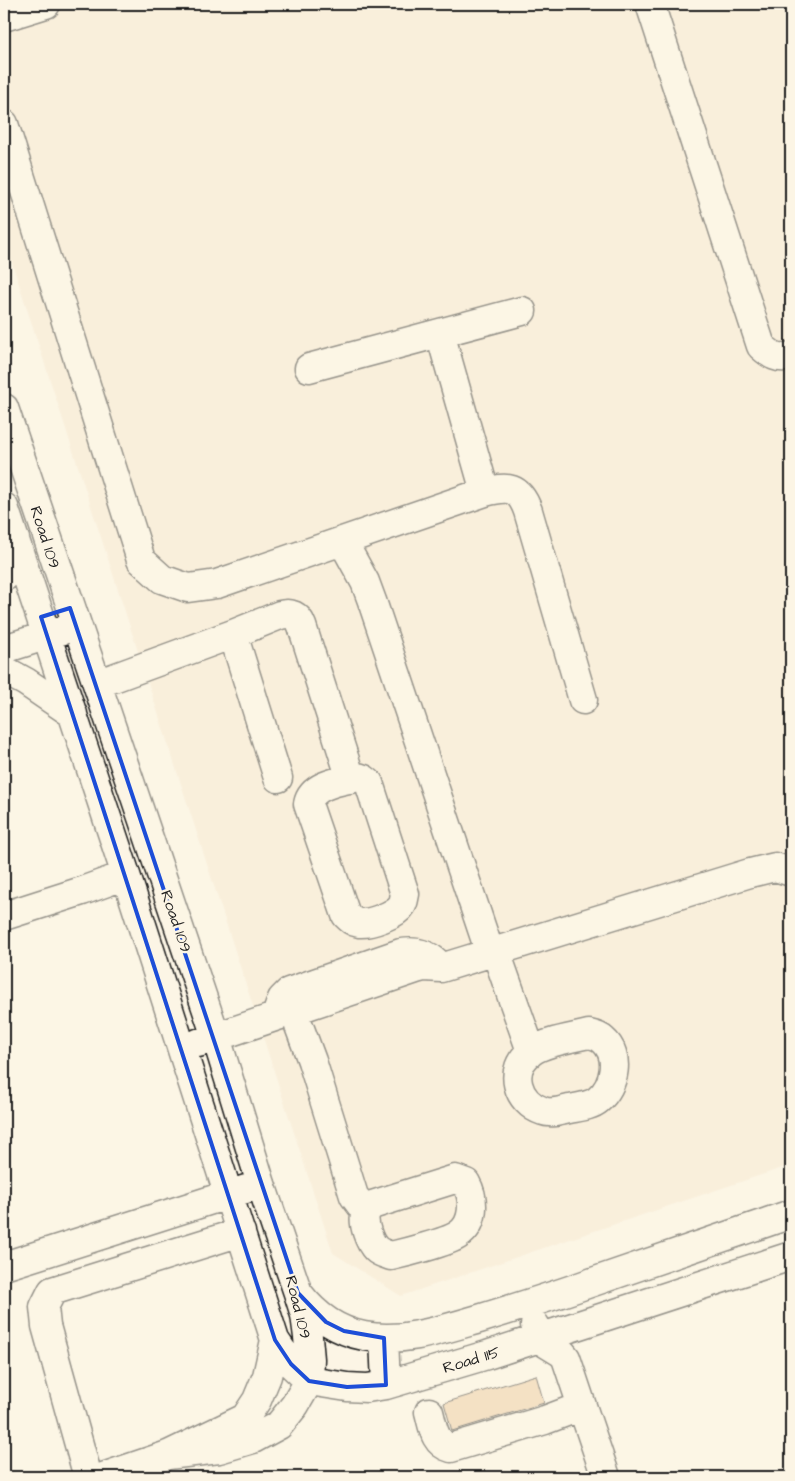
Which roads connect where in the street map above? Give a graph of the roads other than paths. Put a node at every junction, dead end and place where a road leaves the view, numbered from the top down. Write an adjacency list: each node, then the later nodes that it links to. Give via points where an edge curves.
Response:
1 (46, 4): 3 (street)
2 (650, 4): 7 (street, via 761,346 771,355)
3 (4, 17)
4 (4, 124): 13 (street, via 141,560 162,579 188,588 217,584)
5 (522, 311): 6 (street)
6 (440, 333): 8 (street); 10 (street)
7 (791, 356)
8 (309, 368)
9 (4, 408): 15 (street, Road 109)
10 (485, 492): 13 (street); 22 (street, via 501,488 514,490 524,499)
11 (4, 507): 12 (street, Road 109)
12 (14, 539): 14 (street); 16 (street, Road 109)
13 (343, 542): 29 (street, via 372,601)
14 (4, 577)
15 (73, 617): 16 (street); 21 (street, Road 109)
16 (44, 626): 17 (street); 19 (street); 23 (street, Road 109)
17 (4, 629)
18 (233, 634): 21 (street); 24 (street); 25 (street, via 287,613 299,620)
19 (4, 649)
20 (4, 670): 23 (street)
21 (97, 684): 32 (street, Road 109)
22 (583, 700)
23 (74, 714): 27 (street, Road 109)
24 (278, 778)
25 (351, 779): 25 (street, via 314,791 308,804 346,915 359,923 395,912 403,904 405,894 369,783 364,778)
26 (791, 872): 29 (street, via 775,867 750,873)
27 (126, 875): 28 (street); 33 (street, Road 109)
28 (4, 916)
29 (493, 952): 30 (street); 34 (street)
30 (441, 968): 31 (street, via 430,983); 31 (street, via 424,954 401,953 289,992 282,999)
31 (287, 1021): 32 (street); 37 (street, via 312,1061 354,1196)
32 (216, 1037): 33 (street); 35 (street, Road 109)
33 (182, 1048): 36 (street, Road 109)
34 (532, 1051)
35 (261, 1184): 36 (street); 42 (street, Road 109)
36 (229, 1195): 39 (street, Road 109); 41 (street)
37 (366, 1212)
38 (791, 1214): 43 (street)
39 (241, 1232): 46 (street, Road 109); 52 (street, via 52,1291 44,1307 46,1326)
40 (791, 1256): 45 (street, Road 115)
41 (4, 1266)
42 (298, 1293): 44 (street, via 326,1322 350,1333); 47 (street, Road 109, via 308,1337)
43 (528, 1305): 44 (street, via 430,1333); 45 (street)
44 (384, 1338): 48 (street)
45 (541, 1338): 48 (street, Road 115); 49 (street, via 566,1358)
46 (275, 1340): 47 (street, Road 109, via 290,1364); 51 (street, via 258,1400 245,1418)
47 (309, 1381): 48 (street, Road 115, via 347,1388); 51 (street, via 279,1425 253,1439 219,1449)
48 (386, 1385)
49 (582, 1406): 50 (street, via 451,1448 438,1441); 54 (street)
50 (429, 1412)
51 (168, 1455): 53 (street)
52 (88, 1477)
53 (102, 1477)
54 (606, 1477)

